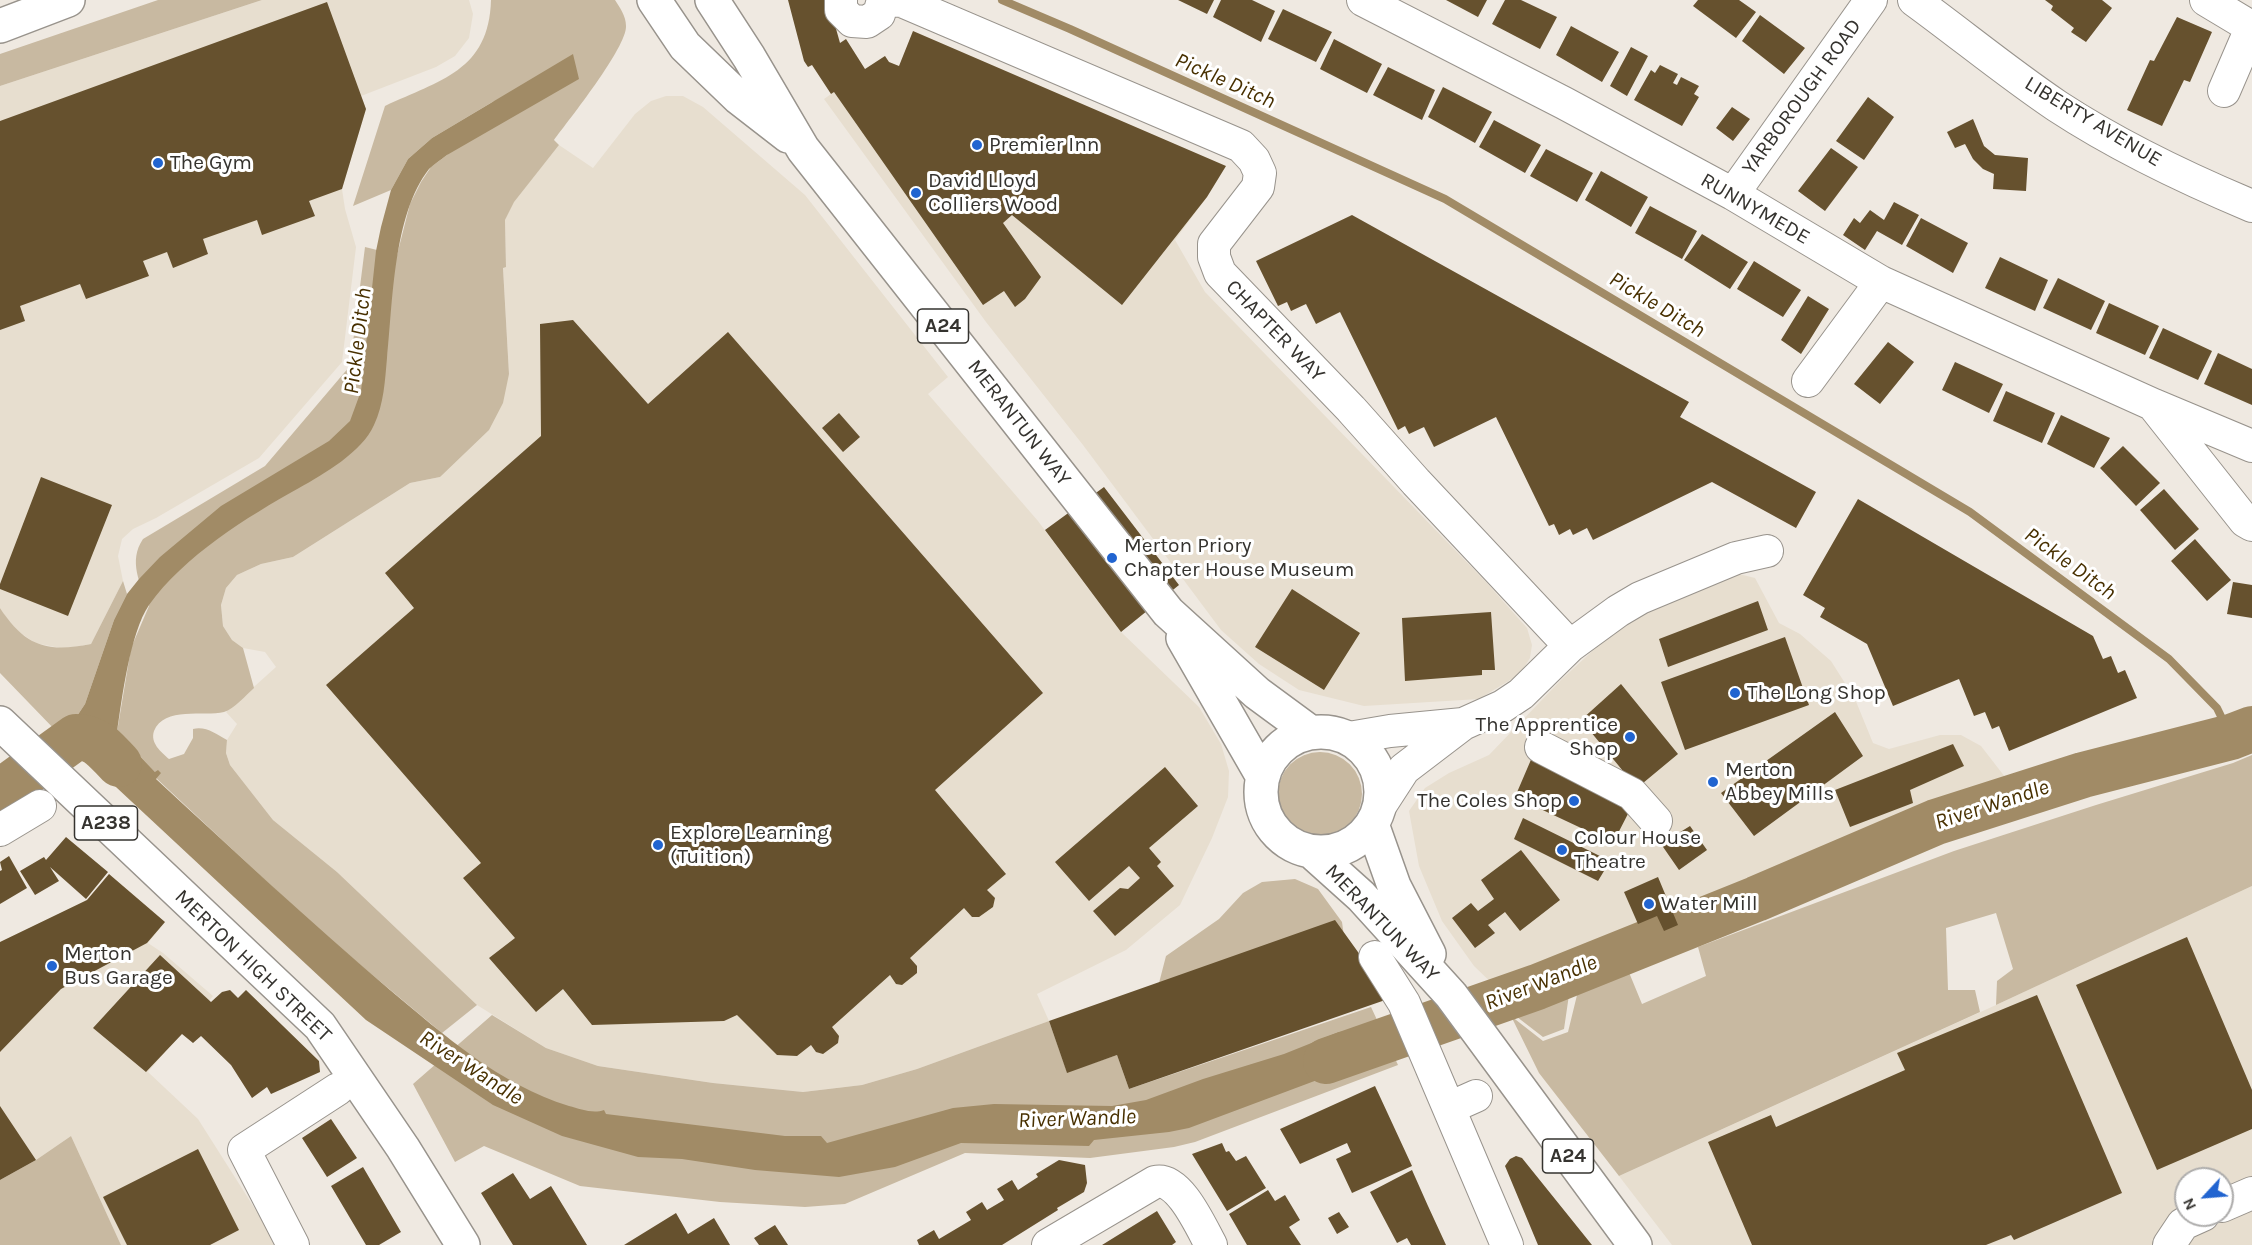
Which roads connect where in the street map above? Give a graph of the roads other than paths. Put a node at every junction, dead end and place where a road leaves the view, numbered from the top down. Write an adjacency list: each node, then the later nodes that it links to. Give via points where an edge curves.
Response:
1 (68, 0): 11 (main road)
2 (654, 0): 13 (main road, MERANTUN WAY / A24)
3 (840, 0): 4 (street, via 841,10 852,21 867,22 879,14)
4 (883, 0)
5 (889, 0): 26 (street, CHAPTER WAY, via 902,2 1241,146 1260,173 1258,187 1214,244 1220,273)
6 (1363, 0): 17 (street, RUNNYMEDE)
7 (1871, 0): 17 (street, YARBOROUGH ROAD)
8 (1914, 0): 18 (street, LIBERTY AVENUE, via 2058,106 2193,181)
9 (2206, 0): 12 (street)
10 (721, 8): 14 (main road, MERANTUN WAY / A24)
11 (0, 26)
12 (2252, 26): 15 (street)
13 (685, 46): 14 (main road, via 722,44 737,47); 16 (main road, MERANTUN WAY / A24, via 739,98)
14 (749, 57): 16 (main road, MERANTUN WAY / A24)
15 (2224, 91)
16 (803, 148): 25 (main road, MERANTUN WAY / A24)
17 (1732, 194): 19 (street, RUNNYMEDE)
18 (2252, 206)
19 (1881, 282): 20 (street); 21 (street, RUNNYMEDE)
20 (1808, 381)
21 (2154, 405): 22 (street, RUNNYMEDE); 23 (street, RUNNYMEDE)
22 (2252, 446)
23 (2252, 525)
24 (1767, 551): 26 (street, via 1736,558 1640,598)
25 (1163, 606): 28 (main road, MERANTUN WAY / A24, via 1257,693); 32 (main road, MERANTUN WAY / A24)
26 (1570, 646): 27 (street, via 1521,694)
27 (1463, 724): 30 (street); 34 (street, via 1404,769)
28 (1310, 732): 30 (main road, via 1330,732); 32 (main road, A24, via 1280,747)
29 (11, 733): 44 (main road, MERTON HIGH STREET / A238, via 320,1026 403,1148)
30 (1349, 738): 34 (main road, A24, via 1365,750 1376,766 1382,786)
31 (1541, 747): 35 (street, via 1632,794)
32 (1263, 777): 37 (main road, A24, via 1263,806 1270,825 1284,839)
33 (40, 806): 36 (street)
34 (1376, 815): 37 (main road, via 1360,838 1344,848); 39 (main road, MERANTUN WAY / A24, via 1394,886)
35 (1656, 821)
36 (0, 830)
37 (1312, 852): 39 (main road, MERANTUN WAY / A24, via 1361,896)
38 (1375, 957): 48 (street, via 1404,1003 1424,1048 1462,1102)
39 (1451, 995): 49 (main road, MERANTUN WAY / A24)
40 (338, 1089): 45 (street, via 244,1150)
41 (2252, 1193): 42 (street)
42 (2234, 1201)
43 (2181, 1227): 50 (street)
44 (454, 1242)
45 (293, 1245)
46 (1048, 1245): 47 (street, via 1155,1182 1168,1182 1181,1194)
47 (1211, 1245)
48 (1508, 1245)
49 (1635, 1245)
50 (2169, 1245)

